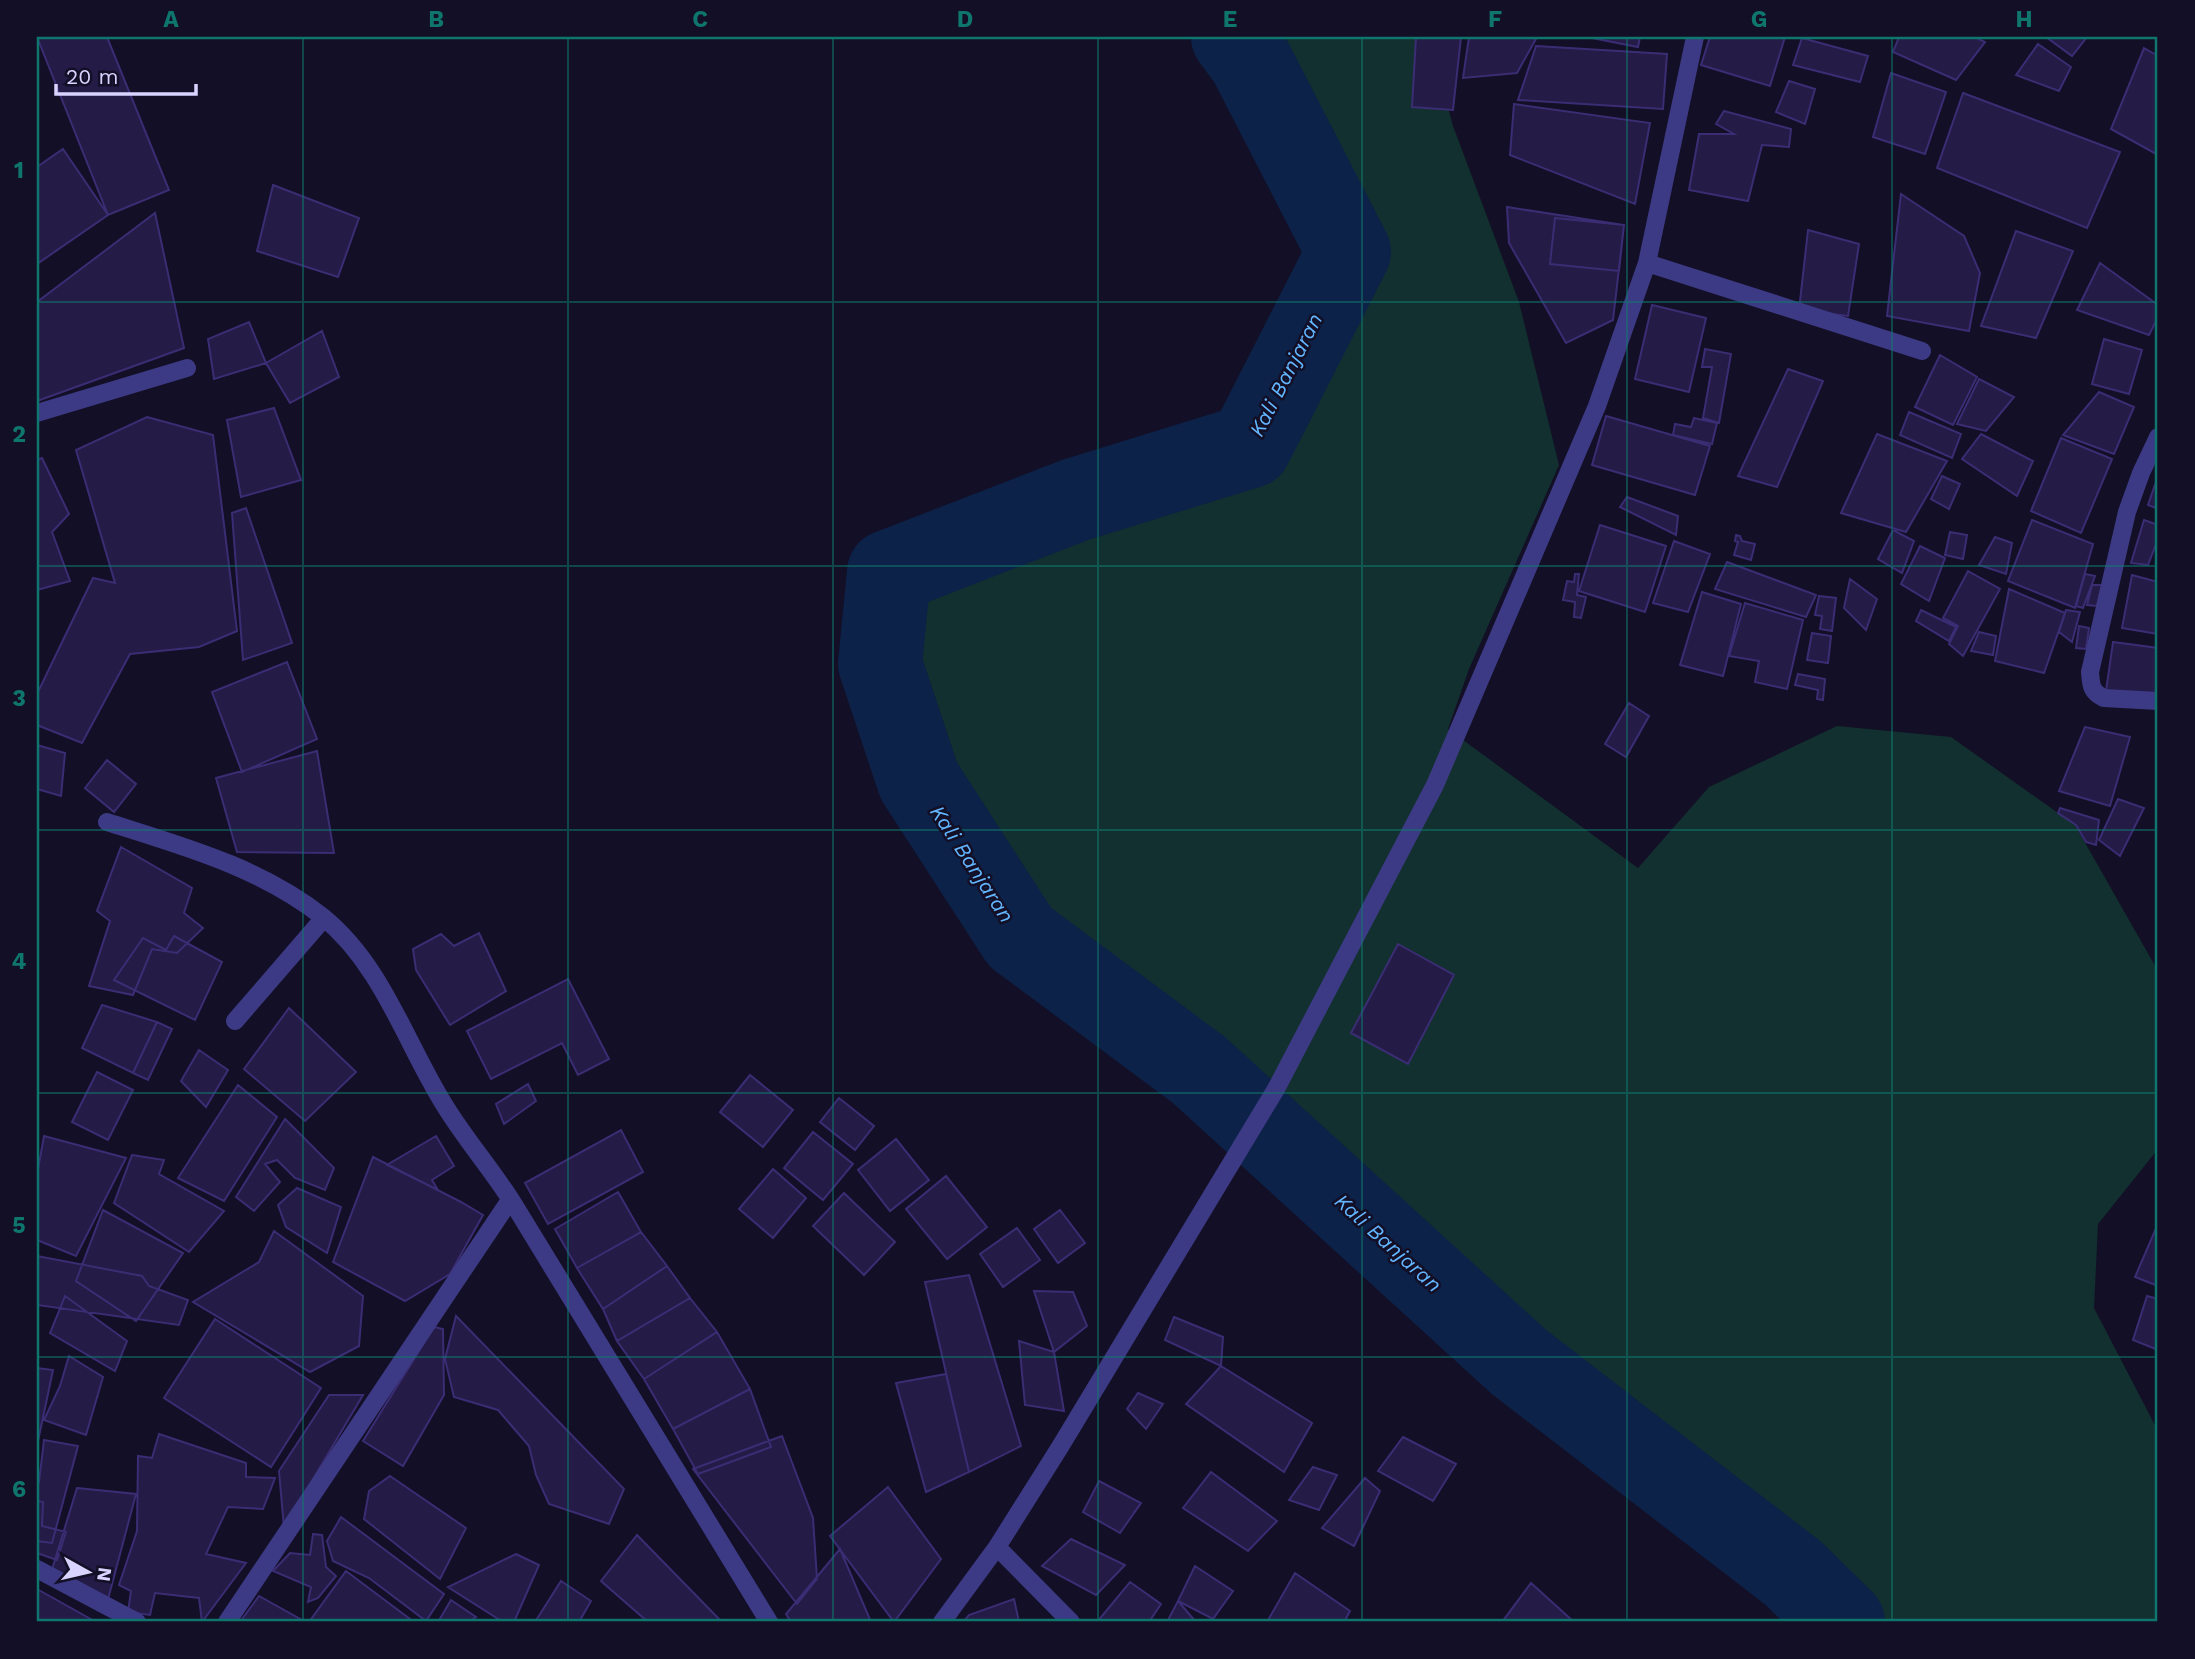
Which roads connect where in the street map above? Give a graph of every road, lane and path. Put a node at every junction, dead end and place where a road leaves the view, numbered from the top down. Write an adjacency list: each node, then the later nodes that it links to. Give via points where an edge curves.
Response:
1 (1695, 37): 2 (street)
2 (1647, 263): 3 (street); 12 (street, via 1597,405 1435,785 1276,1089)
3 (1922, 351)
4 (187, 368): 5 (street)
5 (37, 413)
6 (2158, 437): 7 (street, via 2127,512 2090,672 2091,688 2104,698)
7 (2158, 701)
8 (107, 822): 9 (street, via 217,858 290,893)
9 (324, 918): 10 (street); 11 (street, via 385,991 444,1105)
10 (234, 1021)
11 (510, 1200): 15 (street); 16 (street)
12 (997, 1547): 17 (street); 18 (street)
13 (37, 1569): 14 (street)
14 (137, 1622)
15 (227, 1622)
16 (769, 1622)
17 (942, 1622)
18 (1071, 1622)

